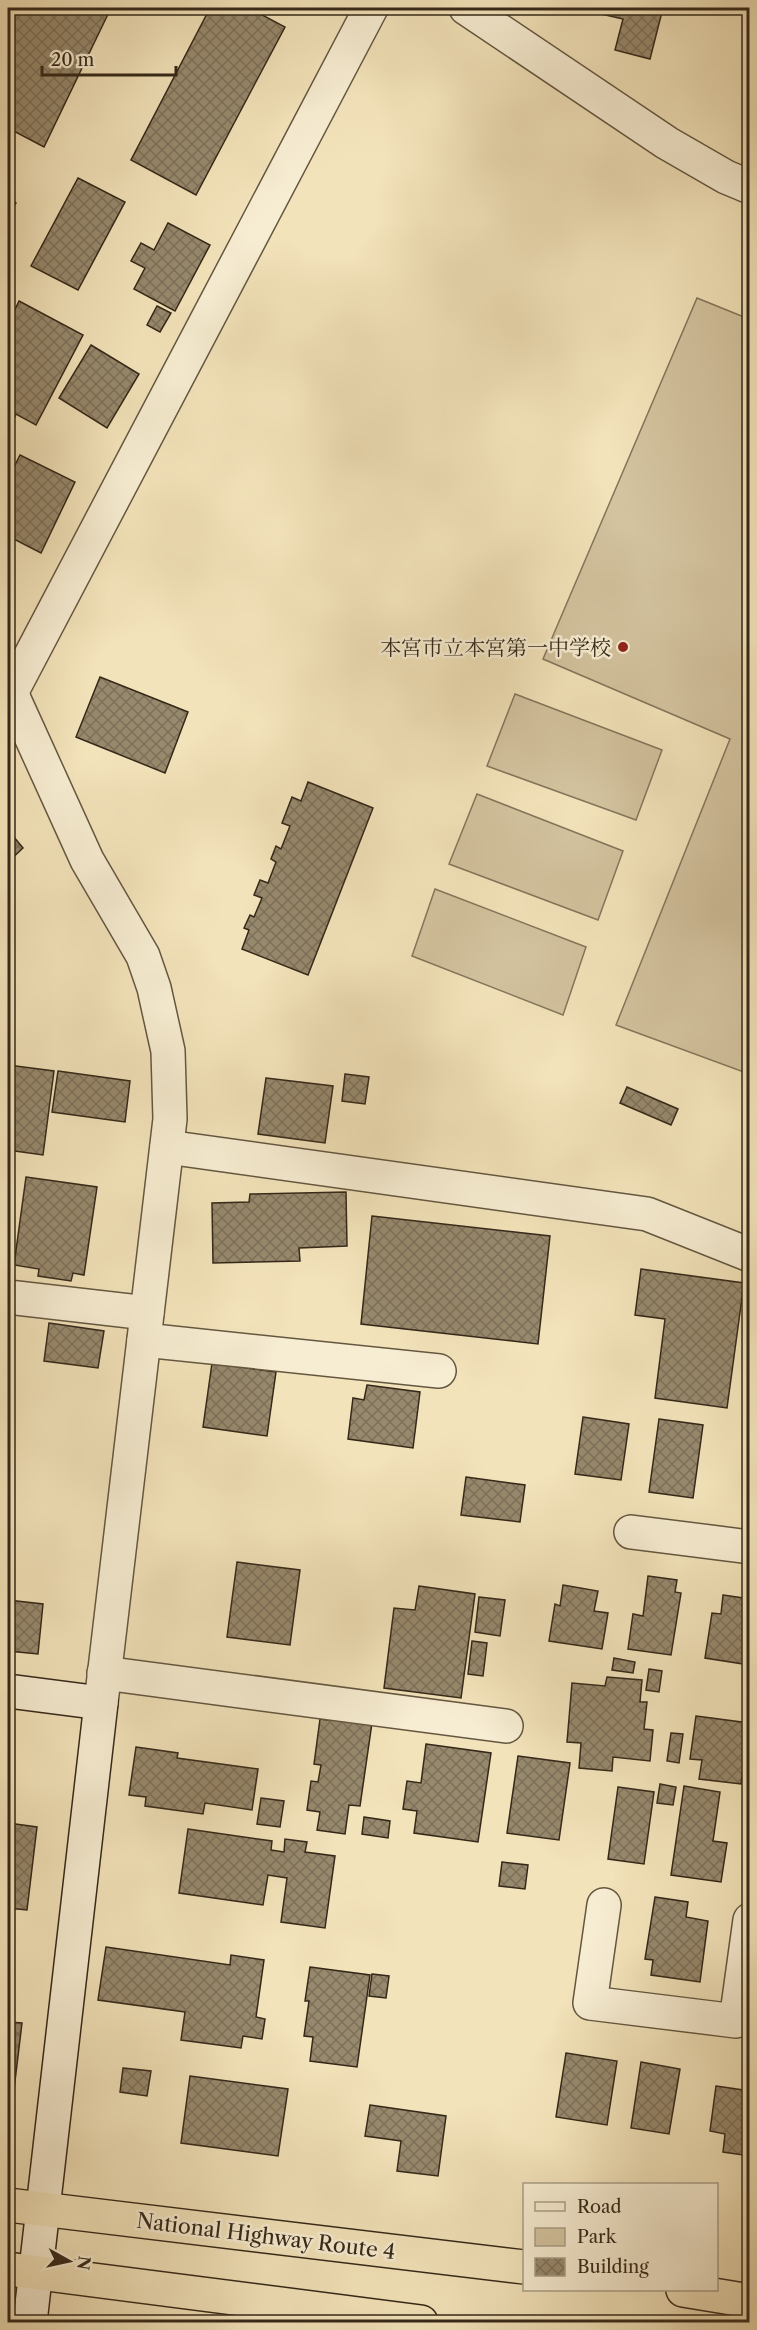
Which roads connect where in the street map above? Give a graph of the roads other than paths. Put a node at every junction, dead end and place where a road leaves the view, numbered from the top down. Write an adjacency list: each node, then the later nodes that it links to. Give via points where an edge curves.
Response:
1 (371, 8): 4 (street)
2 (466, 8): 3 (street, via 667,143)
3 (750, 187)
4 (9, 689): 5 (street, via 87,860 143,956 168,1051)
5 (167, 1147): 6 (street, via 647,1214); 8 (street)
6 (750, 1255)
7 (8, 1297): 8 (street)
8 (146, 1326): 9 (street); 12 (street)
9 (439, 1371)
10 (631, 1532): 11 (street)
11 (750, 1547)
12 (103, 1688): 13 (street); 14 (street); 18 (street)
13 (8, 1691)
14 (506, 1726)
15 (604, 1905): 16 (street, via 590,2003 736,2021)
16 (750, 1920)
17 (8, 2205): 18 (highway, National Highway Route 4)
18 (43, 2210): 19 (highway, National Highway Route 4); 20 (street)
19 (523, 2267)
20 (22, 2271): 23 (street); 24 (highway)
21 (694, 2291): 22 (highway)
22 (750, 2301)
23 (30, 2322)
24 (421, 2322)

